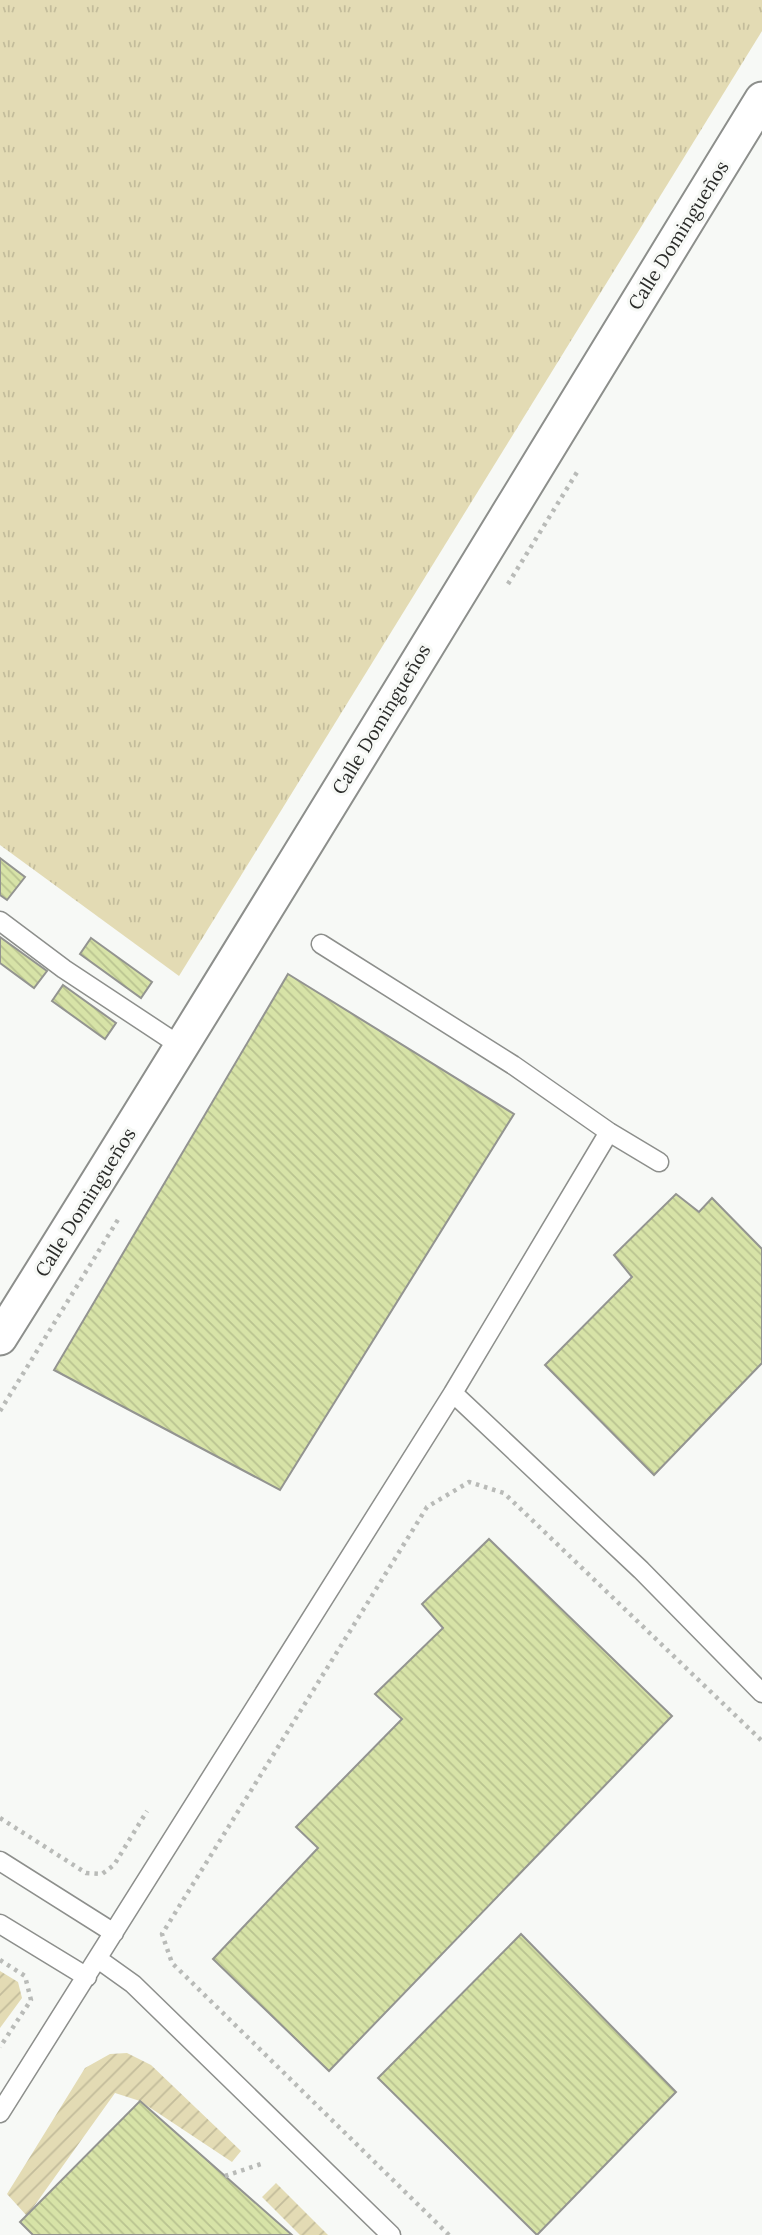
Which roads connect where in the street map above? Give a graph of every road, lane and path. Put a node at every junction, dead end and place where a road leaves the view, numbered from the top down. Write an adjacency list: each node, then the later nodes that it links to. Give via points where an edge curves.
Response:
1 (762, 99): 4 (street, Calle Domingueños)
2 (0, 921): 4 (lane)
3 (321, 944): 5 (lane, via 513,1065)
4 (182, 1047): 7 (street, Calle Domingueños)
5 (609, 1132): 6 (lane); 8 (lane)
6 (659, 1162)
7 (0, 1338)
8 (453, 1393): 9 (lane, via 641,1570); 15 (lane)
9 (762, 1693)
10 (762, 1741): 24 (path, via 504,1493 469,1482 427,1507 162,1934 172,1963)
11 (147, 1811): 12 (path, via 114,1865 102,1874 86,1873)
12 (0, 1818)
13 (0, 1861): 15 (lane)
14 (0, 1924): 18 (lane)
15 (114, 1933): 16 (lane)
16 (98, 1959): 18 (lane); 23 (lane, via 133,1984)
17 (0, 1960): 19 (path, via 25,1976 31,2000)
18 (86, 1977): 20 (lane)
19 (0, 2047)
20 (0, 2113)
21 (264, 2163): 22 (path)
22 (225, 2176)
23 (391, 2235)
24 (449, 2235)

